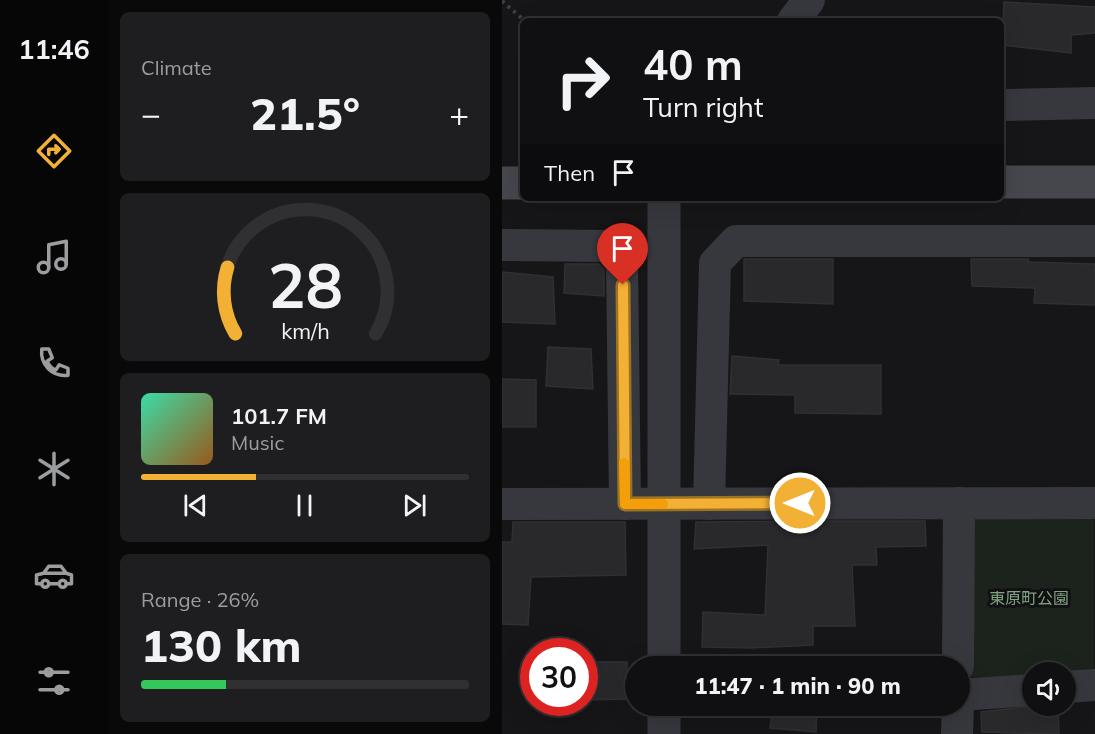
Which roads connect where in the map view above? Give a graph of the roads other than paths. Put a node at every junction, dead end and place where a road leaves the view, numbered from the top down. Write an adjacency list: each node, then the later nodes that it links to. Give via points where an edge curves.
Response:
1 (1094, 103): 2 (street)
2 (1004, 105)
3 (1004, 182): 4 (main road)
4 (1094, 182)
5 (502, 183): 6 (main road)
6 (520, 183)
7 (664, 201): 14 (street)
8 (1094, 241): 15 (street, via 736,242 715,263)
9 (502, 245): 13 (street, via 608,246 622,263)
10 (959, 503): 11 (street); 15 (street); 17 (street)
11 (1094, 503)
12 (502, 504): 13 (street)
13 (625, 504): 14 (street)
14 (664, 504): 15 (street); 16 (street)
15 (709, 504)
16 (664, 656)
17 (958, 656)
18 (1094, 685): 19 (street)
19 (1076, 686)
20 (1022, 691): 21 (street)
21 (970, 694)
22 (664, 716): 24 (street)
23 (958, 716): 25 (street)
24 (664, 734)
25 (957, 734)

